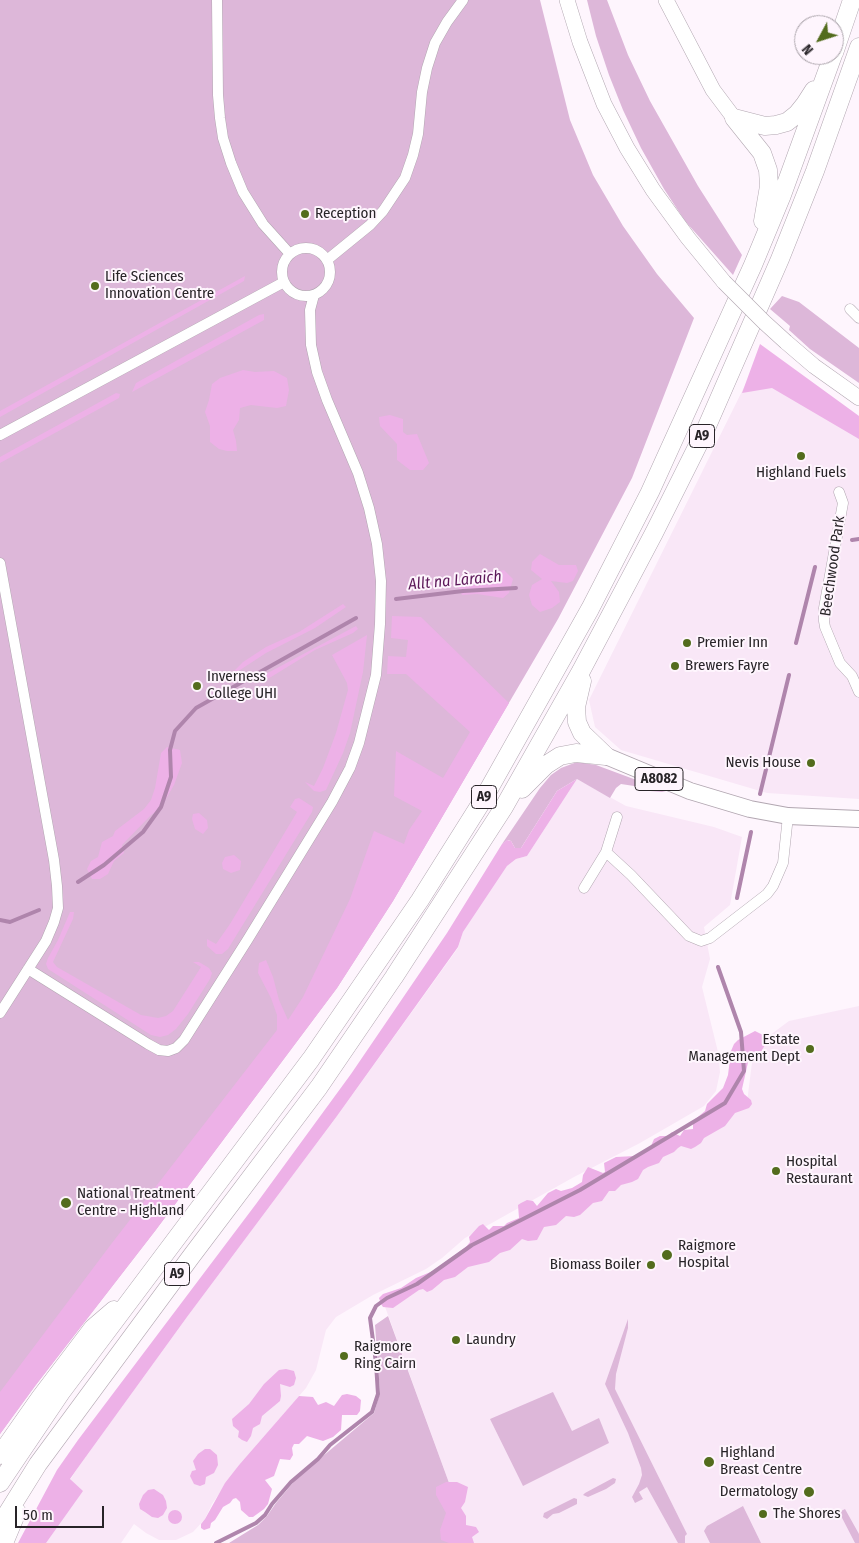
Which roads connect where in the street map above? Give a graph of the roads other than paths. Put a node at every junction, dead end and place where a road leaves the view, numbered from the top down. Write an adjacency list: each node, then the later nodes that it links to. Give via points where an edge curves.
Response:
1 (217, 0): 11 (street, via 218,95 231,163 243,192 263,224)
2 (463, 0): 12 (street, via 435,44 427,68 418,134 405,178 384,211)
3 (567, 0): 18 (main road, bridge, via 604,104 653,190 688,238 724,282 764,322 814,366)
4 (666, 0): 10 (main road, via 713,90)
5 (852, 0): 6 (highway, A9)
6 (844, 24)
7 (859, 47): 22 (highway, A9, via 812,180 704,433)
8 (828, 65): 10 (highway, A9, via 806,104 786,122 766,126)
9 (830, 65): 13 (highway, A9)
10 (734, 118): 13 (highway, A9, via 762,153 768,170 770,186)
11 (290, 254): 12 (street, via 310,248); 14 (street, via 282,267)
12 (327, 260): 15 (street, via 329,280)
13 (753, 265): 33 (highway, A9, via 634,524 481,803 415,908 311,1059)
14 (284, 282): 15 (street, via 293,292); 19 (street)
15 (314, 295): 31 (street, via 310,310 311,336 317,372 369,508 381,581 376,675 362,735 350,768 248,938 176,1048 159,1050)
16 (850, 309): 17 (street)
17 (859, 318)
18 (859, 398)
19 (0, 435)
20 (839, 492): 23 (street, Beechwood Park, via 843,503 824,621 840,662 852,676)
21 (0, 563): 31 (street, via 58,886 54,922)
22 (591, 651): 24 (highway, A9, via 577,698 576,716 582,733); 25 (highway, A9)
23 (859, 692)
24 (606, 756): 25 (highway, A9, via 576,753 560,756 537,773); 26 (main road, A8082, via 690,791 750,809)
25 (504, 807): 35 (highway, A9, via 320,1087)
26 (788, 816): 28 (main road, A8082); 29 (street, via 783,863 774,886 710,938 701,941 689,936)
27 (618, 817): 29 (street)
28 (859, 819)
29 (606, 852): 30 (street)
30 (584, 888)
31 (28, 969): 32 (street)
32 (0, 1013)
33 (141, 1286): 34 (highway, A9, via 93,1328); 36 (highway, A9, via 62,1391)
34 (0, 1455)
35 (38, 1464): 37 (highway, A9); 38 (highway, A9)
36 (0, 1483)
37 (0, 1524)
38 (4, 1543)

